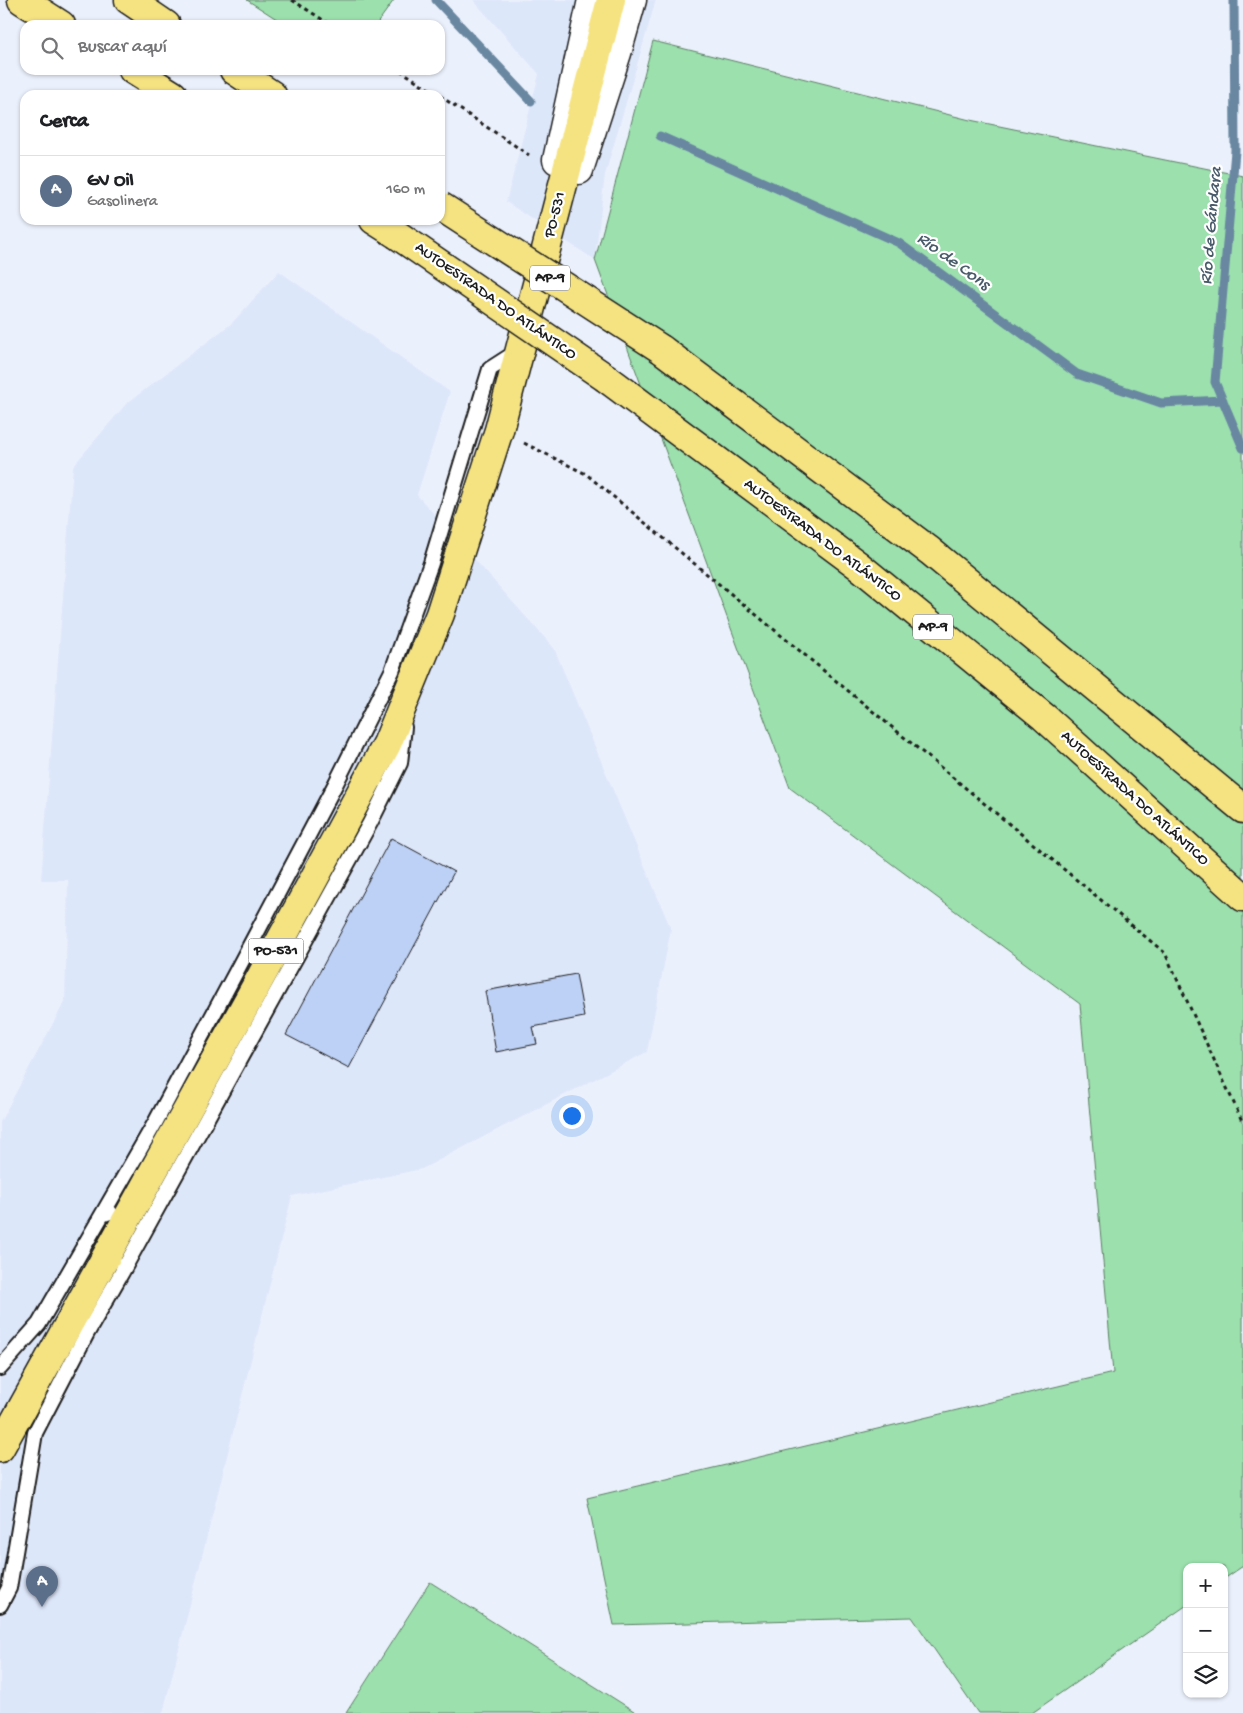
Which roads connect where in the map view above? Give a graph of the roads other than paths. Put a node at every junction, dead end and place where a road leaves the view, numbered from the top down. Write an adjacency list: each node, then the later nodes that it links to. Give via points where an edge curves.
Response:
1 (22, 0): 6 (main road)
2 (129, 0): 7 (main road)
3 (592, 0): 12 (street, PO-531)
4 (611, 0): 14 (main road, PO-531)
5 (632, 0): 12 (street, PO-531, via 617,53)
6 (53, 20)
7 (159, 20)
8 (141, 75): 10 (main road)
9 (242, 75): 11 (main road)
10 (165, 90)
11 (264, 90)
12 (564, 179): 14 (street)
13 (445, 209): 18 (main road, AP-9, bridge, via 661,350 930,551)
14 (554, 221): 16 (main road, PO-531)
15 (385, 227): 19 (main road, AUTOESTRADA DO ATLÁNTICO / AP-9, bridge, via 606,378 867,573 1044,717)
16 (520, 349): 17 (main road, PO-531 / PO-531, via 499,430 440,614); 21 (lane, via 490,369 431,563 392,671 241,963)
17 (407, 695): 20 (main road, PO-531, via 387,744); 22 (lane, via 400,763)
18 (1243, 810)
19 (1243, 897)
20 (138, 1198): 21 (lane); 22 (lane); 24 (main road, PO-531)
21 (102, 1215): 23 (lane, via 39,1324)
22 (122, 1272): 25 (lane, via 35,1433 9,1588)
23 (0, 1368)
24 (0, 1448)
25 (0, 1605)

